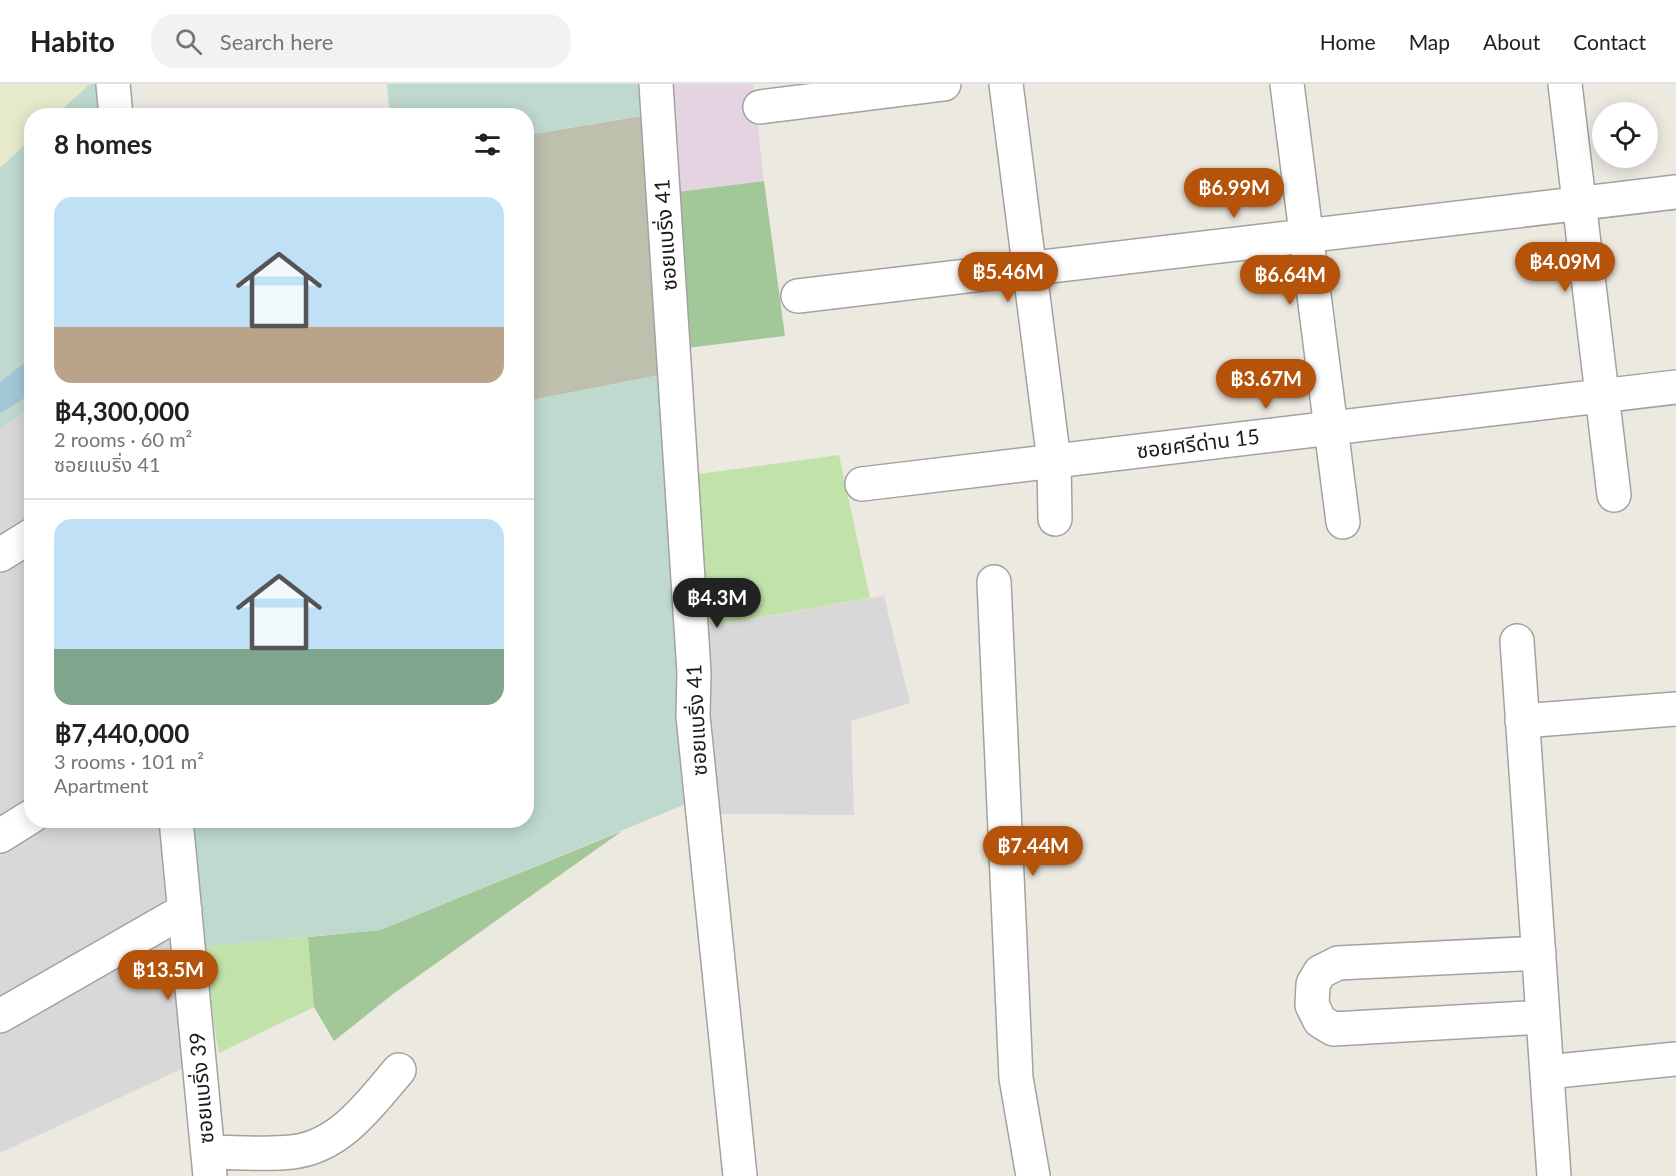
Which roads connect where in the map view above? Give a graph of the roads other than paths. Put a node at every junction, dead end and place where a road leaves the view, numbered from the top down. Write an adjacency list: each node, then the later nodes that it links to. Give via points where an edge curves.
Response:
1 (113, 84): 8 (street)
2 (656, 84): 39 (street, ซอยแบริ่ง 41, via 694,660 693,716)
3 (944, 84): 7 (street)
4 (1006, 84): 12 (street)
5 (1287, 84): 11 (street)
6 (1565, 84): 10 (street)
7 (760, 107)
8 (115, 108)
9 (1676, 192): 10 (street)
10 (1580, 203): 11 (street); 15 (street)
11 (1307, 236): 12 (street); 16 (street)
12 (1029, 269): 13 (street); 17 (street)
13 (798, 296)
14 (1676, 387): 15 (street, ซอยศรีด่าน 15)
15 (1603, 396): 16 (street, ซอยศรีด่าน 15); 19 (street)
16 (1332, 428): 17 (street, ซอยศรีด่าน 15); 21 (street)
17 (1054, 461): 18 (street, ซอยศรีด่าน 15); 20 (street)
18 (862, 484)
19 (1614, 495)
20 (1056, 519)
21 (1343, 522)
22 (24, 540): 23 (street)
23 (0, 555)
24 (993, 582): 40 (street, via 1016,1078)
25 (1517, 641): 27 (street)
26 (1676, 709): 27 (street)
27 (1522, 721): 32 (street)
28 (24, 821): 30 (street)
29 (177, 828): 31 (street, ซอยแบริ่ง 39)
30 (0, 836)
31 (185, 910): 33 (street); 38 (street, ซอยแบริ่ง 39)
32 (1539, 953): 34 (street); 34 (street, via 1338,963 1320,972 1313,984 1312,1005 1320,1021 1333,1029)
33 (0, 1016)
34 (1543, 1017): 37 (street)
35 (1676, 1059): 37 (street)
36 (399, 1070): 38 (street, via 359,1118 322,1143 292,1152)
37 (1547, 1072): 41 (street)
38 (209, 1164)
39 (740, 1176)
40 (1033, 1176)
41 (1554, 1176)

